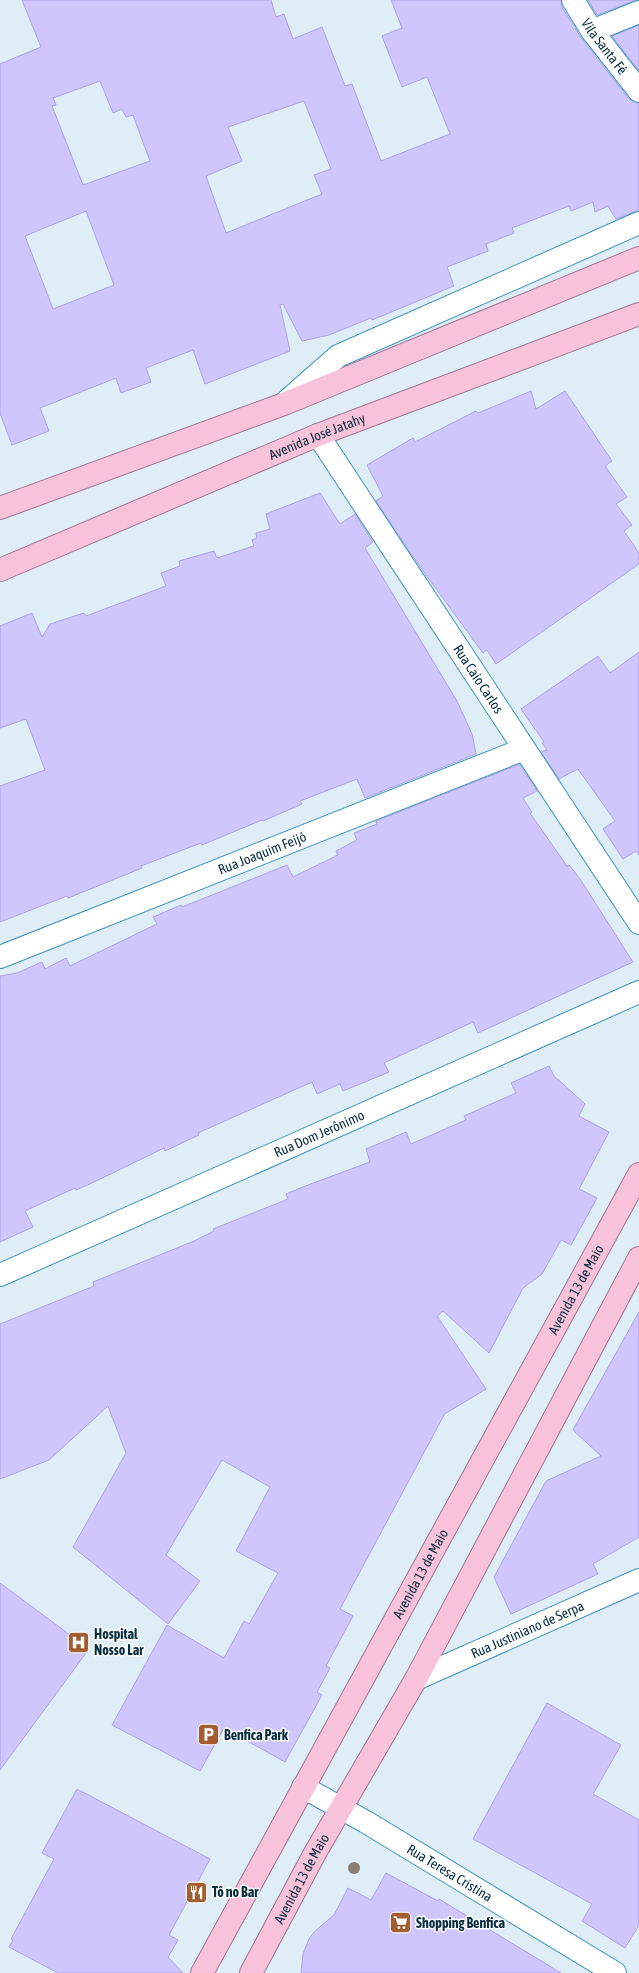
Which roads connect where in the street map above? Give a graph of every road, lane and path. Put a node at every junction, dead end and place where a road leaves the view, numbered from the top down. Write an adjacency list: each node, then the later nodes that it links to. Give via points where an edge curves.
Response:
1 (573, 0): 3 (street, Vila Santa Fé)
2 (639, 12): 3 (street)
3 (592, 31): 4 (street, Vila Santa Fé)
4 (639, 91)
5 (639, 223): 8 (street, via 338,356)
6 (639, 258): 8 (main road)
7 (639, 314): 9 (main road, Avenida José Jatahy)
8 (284, 404): 10 (main road)
9 (318, 435): 11 (main road, Avenida José Jatahy); 12 (street, Rua Caio Carlos)
10 (0, 508)
11 (0, 570)
12 (524, 749): 13 (street, Rua Caio Carlos); 14 (street, Rua Joaquim Feijó)
13 (639, 923)
14 (0, 957)
15 (639, 992): 18 (street, Rua Dom Jerônimo)
16 (639, 1174): 21 (main road, Avenida 13 de Maio)
17 (639, 1258): 20 (main road, Avenida 13 de Maio)
18 (0, 1275)
19 (639, 1580): 20 (street, Rua Justiniano de Serpa)
20 (416, 1679): 22 (main road, Avenida 13 de Maio)
21 (303, 1787): 22 (street, Rua Teresa Cristina); 23 (main road, Avenida 13 de Maio)
22 (342, 1808): 24 (main road, Avenida 13 de Maio); 25 (street, Rua Teresa Cristina)
23 (202, 1973)
24 (251, 1973)
25 (615, 1973)

